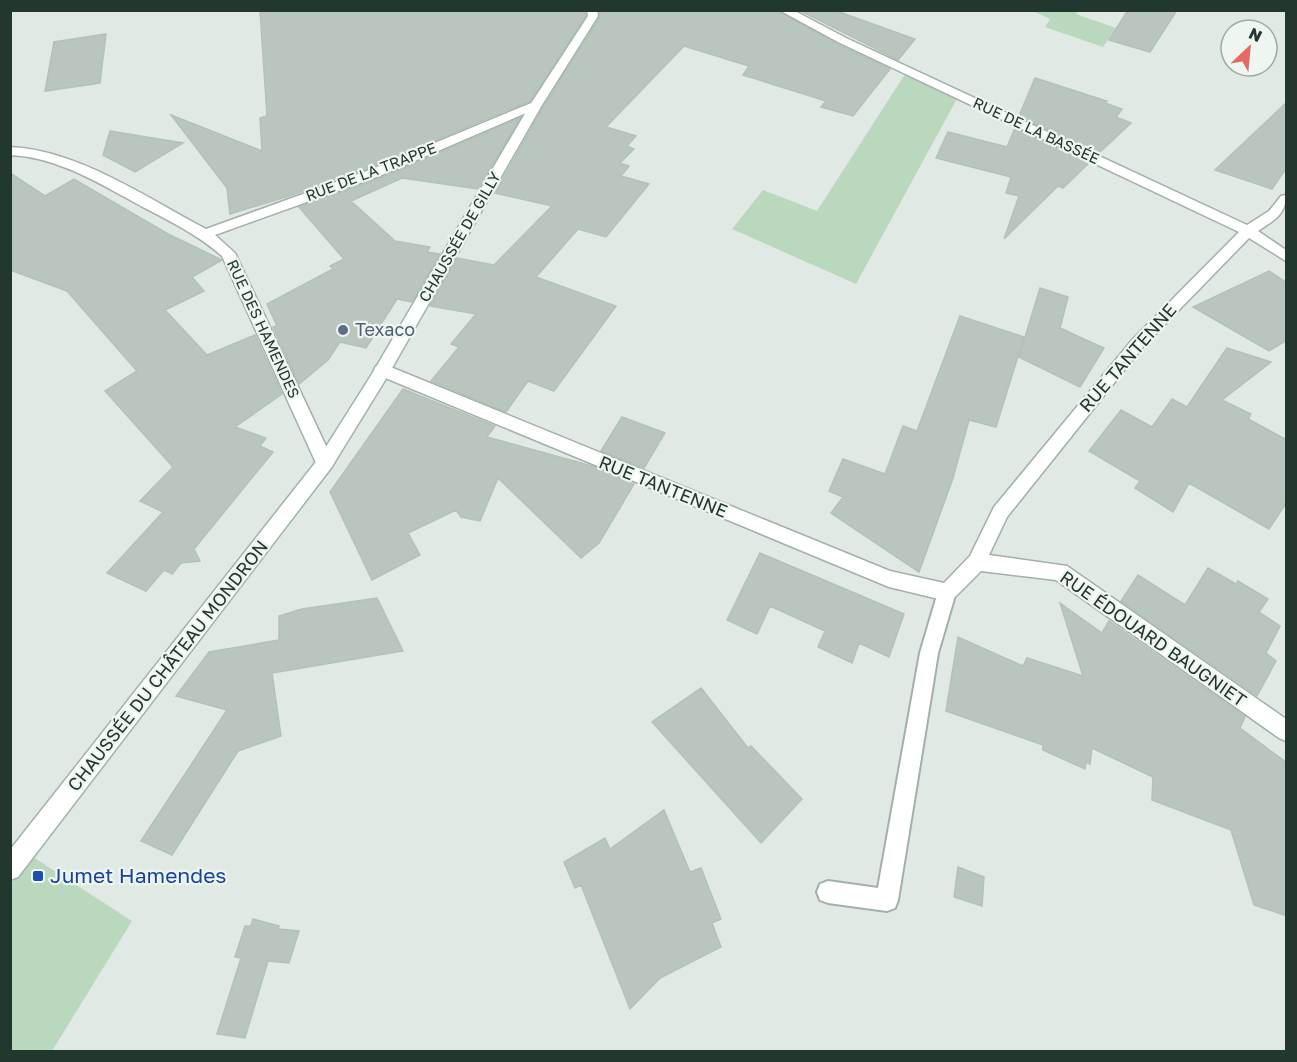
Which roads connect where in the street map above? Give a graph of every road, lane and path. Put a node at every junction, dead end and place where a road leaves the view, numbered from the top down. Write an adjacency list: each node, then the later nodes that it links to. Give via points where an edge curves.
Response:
1 (592, 10): 3 (street, CHAUSSÉE DE GILLY, via 593,16)
2 (784, 10): 6 (street, RUE DE LA BASSÉE)
3 (536, 105): 7 (street, RUE DE LA TRAPPE, via 377,172); 9 (street, CHAUSSÉE DE GILLY)
4 (10, 151): 7 (street, RUE DES HAMENDES, via 33,152 86,171)
5 (1287, 199): 6 (street, RUE TANTENNE, via 1274,214)
6 (1248, 231): 8 (street, RUE DE LA BASSÉE); 11 (street, RUE TANTENNE, via 1137,344 1000,512)
7 (205, 234): 10 (street, RUE DES HAMENDES, via 228,253)
8 (1287, 256)
9 (382, 370): 10 (street, CHAUSSÉE DE GILLY); 12 (street, RUE TANTENNE, via 889,579)
10 (325, 463): 14 (street, CHAUSSÉE DU CHÂTEAU MONDRON)
11 (977, 562): 12 (street, RUE TANTENNE); 13 (street, RUE ÉDOUARD BAUGNIET, via 1060,572)
12 (947, 592): 15 (lane, RUE TANTENNE, via 929,653 887,900)
13 (1287, 731)
14 (10, 869)
15 (828, 892)

